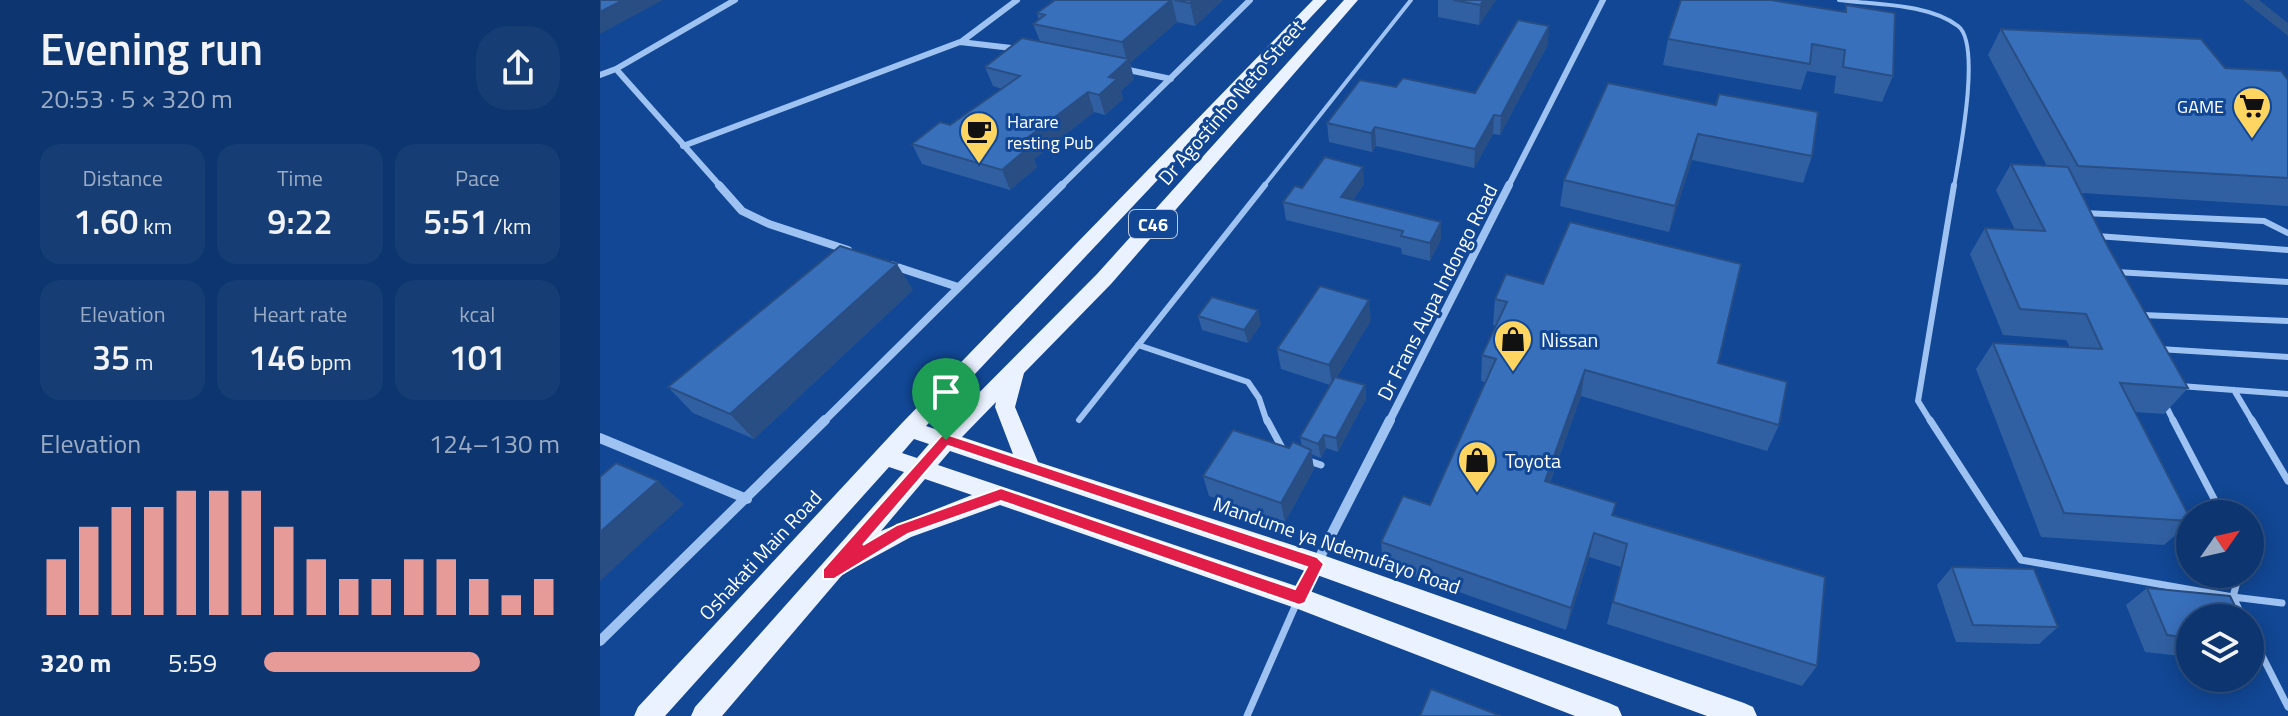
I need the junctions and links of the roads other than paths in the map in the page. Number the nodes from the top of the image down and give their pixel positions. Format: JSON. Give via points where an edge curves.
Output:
{"nodes":[{"id":1,"x":735,"y":0,"type":"edge"},
{"id":2,"x":1017,"y":0,"type":"edge"},
{"id":3,"x":1250,"y":0,"type":"edge"},
{"id":4,"x":1320,"y":0,"type":"edge"},
{"id":5,"x":1351,"y":0,"type":"edge"},
{"id":6,"x":1411,"y":0,"type":"edge"},
{"id":7,"x":1603,"y":0,"type":"edge"},
{"id":8,"x":1839,"y":0,"type":"edge"},
{"id":9,"x":960,"y":42,"type":"junction"},
{"id":10,"x":1031,"y":51,"type":"edge"},
{"id":11,"x":1109,"y":66,"type":"edge"},
{"id":12,"x":616,"y":69,"type":"junction"},
{"id":13,"x":600,"y":75,"type":"edge"},
{"id":14,"x":1171,"y":79,"type":"junction"},
{"id":15,"x":683,"y":146,"type":"junction"},
{"id":16,"x":2078,"y":213,"type":"edge"},
{"id":17,"x":2288,"y":233,"type":"edge"},
{"id":18,"x":2092,"y":236,"type":"edge"},
{"id":19,"x":2288,"y":250,"type":"edge"},
{"id":20,"x":856,"y":253,"type":"edge"},
{"id":21,"x":885,"y":263,"type":"edge"},
{"id":22,"x":2109,"y":271,"type":"edge"},
{"id":23,"x":2288,"y":282,"type":"edge"},
{"id":24,"x":958,"y":287,"type":"junction"},
{"id":25,"x":2134,"y":314,"type":"edge"},
{"id":26,"x":2288,"y":321,"type":"edge"},
{"id":27,"x":1138,"y":345,"type":"junction"},
{"id":28,"x":2151,"y":348,"type":"edge"},
{"id":29,"x":2288,"y":357,"type":"edge"},
{"id":30,"x":1015,"y":370,"type":"junction"},
{"id":31,"x":2171,"y":385,"type":"edge"},
{"id":32,"x":2234,"y":390,"type":"junction"},
{"id":33,"x":2160,"y":394,"type":"edge"},
{"id":34,"x":2288,"y":394,"type":"edge"},
{"id":35,"x":1079,"y":420,"type":"dead end"},
{"id":36,"x":910,"y":429,"type":"junction"},
{"id":37,"x":600,"y":438,"type":"edge"},
{"id":38,"x":946,"y":440,"type":"junction"},
{"id":39,"x":1290,"y":452,"type":"edge"},
{"id":40,"x":885,"y":456,"type":"junction"},
{"id":41,"x":1301,"y":459,"type":"edge"},
{"id":42,"x":1321,"y":465,"type":"dead end"},
{"id":43,"x":922,"y":467,"type":"junction"},
{"id":44,"x":1029,"y":468,"type":"junction"},
{"id":45,"x":2288,"y":481,"type":"edge"},
{"id":46,"x":1001,"y":495,"type":"junction"},
{"id":47,"x":747,"y":499,"type":"junction"},
{"id":48,"x":2215,"y":500,"type":"edge"},
{"id":49,"x":1317,"y":564,"type":"junction"},
{"id":50,"x":828,"y":574,"type":"junction"},
{"id":51,"x":2235,"y":588,"type":"edge"},
{"id":52,"x":2233,"y":597,"type":"junction"},
{"id":53,"x":1299,"y":598,"type":"junction"},
{"id":54,"x":2282,"y":603,"type":"dead end"},
{"id":55,"x":2236,"y":604,"type":"edge"},
{"id":56,"x":600,"y":641,"type":"edge"},
{"id":57,"x":2264,"y":660,"type":"edge"},
{"id":58,"x":2288,"y":707,"type":"edge"},
{"id":59,"x":647,"y":716,"type":"edge"},
{"id":60,"x":704,"y":716,"type":"edge"},
{"id":61,"x":1247,"y":716,"type":"edge"},
{"id":62,"x":1609,"y":716,"type":"edge"},
{"id":63,"x":1744,"y":716,"type":"edge"}],
"edges":[{"from":1,"to":12,"type":"street"},
{"from":2,"to":9,"type":"street"},
{"from":3,"to":14,"type":"street"},
{"from":4,"to":36,"type":"main road","name":"Dr Agostinho Neto Street","number":"C46"},
{"from":5,"to":30,"type":"main road","name":"Dr Agostinho Neto Street","number":"C46","via":[[1104,279]]},
{"from":6,"to":27,"type":"lane"},
{"from":7,"to":49,"type":"street","name":"Dr Frans Aupa Indongo Road"},
{"from":8,"to":52,"type":"lane","via":[[1923,13],[1954,23],[1966,34],[1971,59],[1964,117],[1918,401],[2021,560]]},
{"from":9,"to":10,"type":"street"},
{"from":9,"to":15,"type":"street"},
{"from":11,"to":14,"type":"street"},
{"from":12,"to":13,"type":"street"},
{"from":12,"to":15,"type":"street"},
{"from":14,"to":24,"type":"street"},
{"from":15,"to":20,"type":"street","via":[[754,219]]},
{"from":16,"to":17,"type":"lane","via":[[2264,221]]},
{"from":18,"to":19,"type":"lane"},
{"from":21,"to":24,"type":"street"},
{"from":22,"to":23,"type":"lane"},
{"from":24,"to":47,"type":"street"},
{"from":25,"to":26,"type":"lane"},
{"from":27,"to":35,"type":"lane"},
{"from":27,"to":39,"type":"lane","via":[[1248,382],[1257,390],[1278,446]]},
{"from":28,"to":29,"type":"lane"},
{"from":30,"to":38,"type":"main road","name":"Dr Agostinho Neto Street","number":"C46"},
{"from":30,"to":44,"type":"main road","via":[[1005,407]]},
{"from":31,"to":32,"type":"lane"},
{"from":32,"to":34,"type":"lane"},
{"from":32,"to":45,"type":"lane"},
{"from":33,"to":48,"type":"lane"},
{"from":36,"to":38,"type":"main road","name":"Mandume ya Ndemufayo Road"},
{"from":36,"to":40,"type":"main road","name":"Oshakati Main Road","number":"C46"},
{"from":37,"to":47,"type":"street"},
{"from":38,"to":43,"type":"main road","number":"C46"},
{"from":38,"to":44,"type":"main road","name":"Mandume ya Ndemufayo Road"},
{"from":40,"to":43,"type":"main road"},
{"from":40,"to":59,"type":"main road","name":"Oshakati Main Road","number":"C46"},
{"from":41,"to":42,"type":"lane"},
{"from":43,"to":46,"type":"main road"},
{"from":43,"to":50,"type":"main road","number":"C46"},
{"from":44,"to":49,"type":"main road","name":"Mandume ya Ndemufayo Road"},
{"from":46,"to":50,"type":"main road","via":[[903,530]]},
{"from":46,"to":53,"type":"main road"},
{"from":47,"to":56,"type":"street"},
{"from":49,"to":53,"type":"street","name":"Dr Frans Aupa Indongo Road"},
{"from":49,"to":63,"type":"main road","name":"Mandume ya Ndemufayo Road"},
{"from":50,"to":60,"type":"main road","number":"C46"},
{"from":51,"to":52,"type":"lane"},
{"from":52,"to":54,"type":"lane"},
{"from":52,"to":55,"type":"lane"},
{"from":53,"to":61,"type":"lane"},
{"from":53,"to":62,"type":"main road"},
{"from":57,"to":58,"type":"lane"}]}
